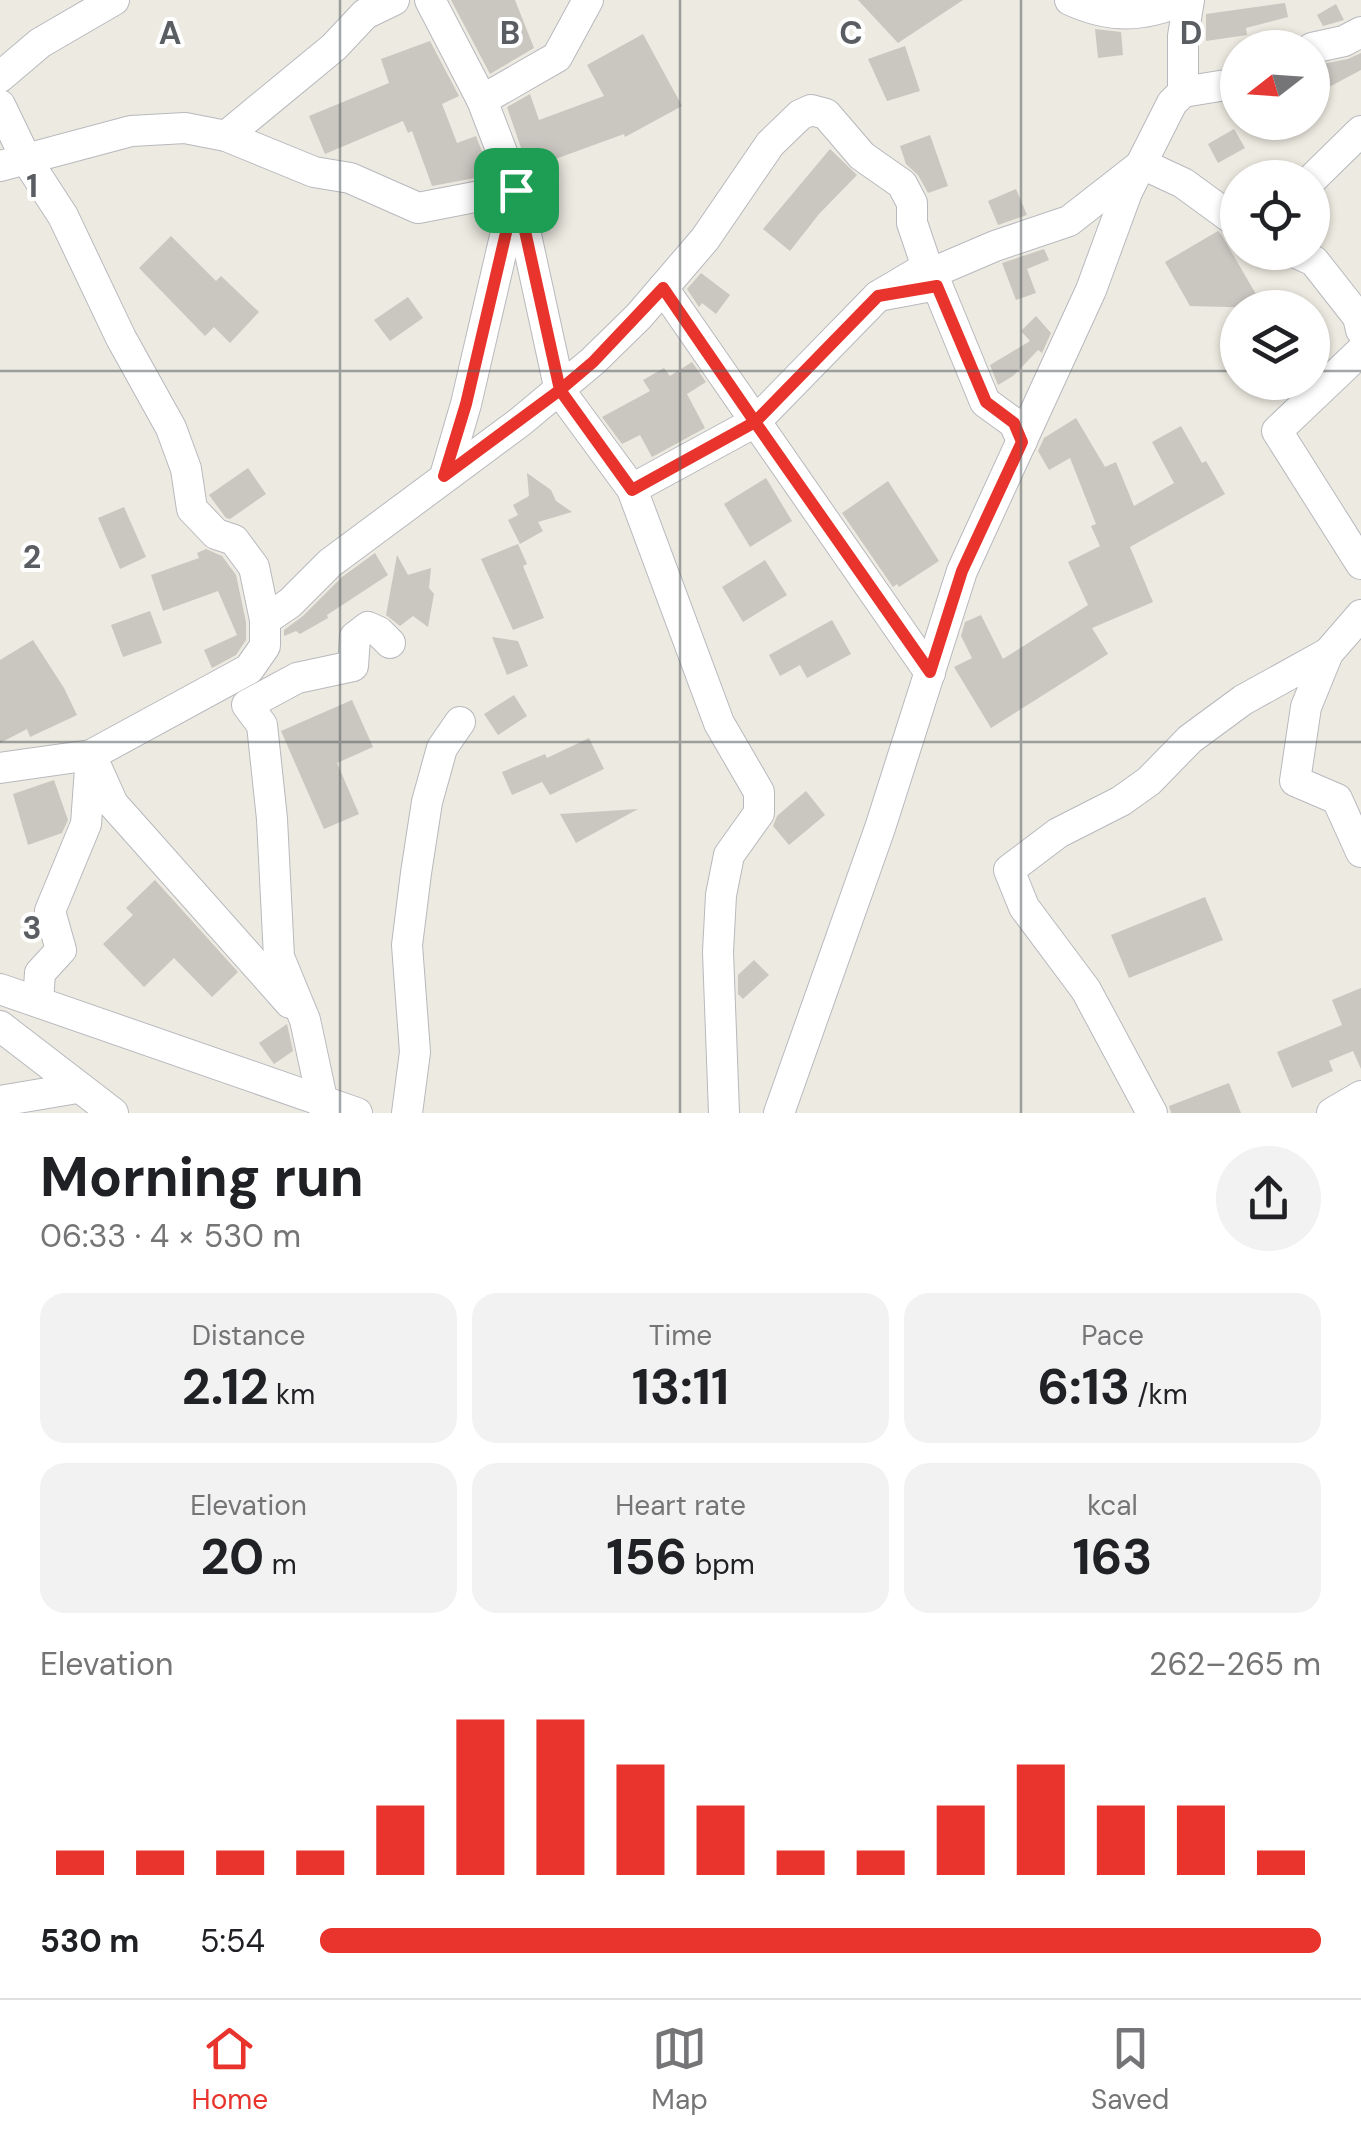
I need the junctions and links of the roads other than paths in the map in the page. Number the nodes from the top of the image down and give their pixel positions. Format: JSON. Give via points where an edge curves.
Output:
{"nodes":[{"id":1,"x":114,"y":0,"type":"edge"},
{"id":2,"x":394,"y":0,"type":"edge"},
{"id":3,"x":430,"y":0,"type":"edge"},
{"id":4,"x":588,"y":0,"type":"edge"},
{"id":5,"x":1070,"y":0,"type":"edge"},
{"id":6,"x":1186,"y":0,"type":"edge"},
{"id":7,"x":1361,"y":32,"type":"edge"},
{"id":8,"x":1330,"y":44,"type":"edge"},
{"id":9,"x":0,"y":78,"type":"edge"},
{"id":10,"x":1220,"y":86,"type":"edge"},
{"id":11,"x":1183,"y":92,"type":"junction"},
{"id":12,"x":482,"y":100,"type":"junction"},
{"id":13,"x":0,"y":105,"type":"edge"},
{"id":14,"x":1361,"y":131,"type":"edge"},
{"id":15,"x":226,"y":136,"type":"junction"},
{"id":16,"x":1330,"y":161,"type":"edge"},
{"id":17,"x":13,"y":163,"type":"edge"},
{"id":18,"x":1142,"y":164,"type":"junction"},
{"id":19,"x":516,"y":190,"type":"junction"},
{"id":20,"x":1220,"y":210,"type":"edge"},
{"id":21,"x":1321,"y":270,"type":"edge"},
{"id":22,"x":663,"y":288,"type":"junction"},
{"id":23,"x":878,"y":296,"type":"junction"},
{"id":24,"x":1360,"y":321,"type":"edge"},
{"id":25,"x":1361,"y":352,"type":"edge"},
{"id":26,"x":560,"y":390,"type":"junction"},
{"id":27,"x":755,"y":422,"type":"junction"},
{"id":28,"x":1022,"y":442,"type":"junction"},
{"id":29,"x":444,"y":476,"type":"junction"},
{"id":30,"x":632,"y":490,"type":"junction"},
{"id":31,"x":1357,"y":552,"type":"edge"},
{"id":32,"x":1361,"y":614,"type":"edge"},
{"id":33,"x":265,"y":633,"type":"junction"},
{"id":34,"x":390,"y":643,"type":"dead end"},
{"id":35,"x":1328,"y":653,"type":"junction"},
{"id":36,"x":930,"y":672,"type":"junction"},
{"id":37,"x":297,"y":678,"type":"junction"},
{"id":38,"x":460,"y":722,"type":"dead end"},
{"id":39,"x":92,"y":755,"type":"junction"},
{"id":40,"x":0,"y":768,"type":"edge"},
{"id":41,"x":1361,"y":852,"type":"edge"},
{"id":42,"x":0,"y":988,"type":"edge"},
{"id":43,"x":38,"y":1002,"type":"junction"},
{"id":44,"x":305,"y":1020,"type":"junction"},
{"id":45,"x":0,"y":1026,"type":"edge"},
{"id":46,"x":78,"y":1088,"type":"junction"},
{"id":47,"x":1361,"y":1096,"type":"edge"},
{"id":48,"x":0,"y":1101,"type":"edge"},
{"id":49,"x":325,"y":1107,"type":"edge"},
{"id":50,"x":113,"y":1113,"type":"edge"},
{"id":51,"x":358,"y":1113,"type":"edge"},
{"id":52,"x":406,"y":1113,"type":"edge"},
{"id":53,"x":724,"y":1113,"type":"edge"},
{"id":54,"x":779,"y":1113,"type":"edge"},
{"id":55,"x":1152,"y":1113,"type":"edge"},
{"id":56,"x":1332,"y":1113,"type":"edge"}],
"edges":[{"from":1,"to":9,"type":"street","via":[[40,43]]},
{"from":2,"to":15,"type":"street","via":[[365,14]]},
{"from":3,"to":12,"type":"street"},
{"from":4,"to":12,"type":"street","via":[[557,56]]},
{"from":5,"to":6,"type":"street","via":[[1108,12],[1149,14]]},
{"from":6,"to":11,"type":"street"},
{"from":7,"to":8,"type":"street"},
{"from":10,"to":11,"type":"street"},
{"from":11,"to":18,"type":"street"},
{"from":12,"to":19,"type":"street"},
{"from":13,"to":17,"type":"street"},
{"from":14,"to":16,"type":"street"},
{"from":15,"to":17,"type":"street","via":[[185,128],[131,131]]},
{"from":15,"to":19,"type":"street","via":[[418,208]]},
{"from":17,"to":33,"type":"street","via":[[63,216],[171,428],[192,509],[216,534],[234,540],[254,567]]},
{"from":18,"to":20,"type":"street"},
{"from":18,"to":23,"type":"street","via":[[1070,221]]},
{"from":18,"to":28,"type":"street"},
{"from":19,"to":26,"type":"street"},
{"from":19,"to":29,"type":"street"},
{"from":21,"to":24,"type":"street"},
{"from":22,"to":23,"type":"street","via":[[770,144],[816,109],[862,156],[902,184],[912,203],[928,267]]},
{"from":22,"to":26,"type":"street"},
{"from":22,"to":27,"type":"street"},
{"from":23,"to":27,"type":"street"},
{"from":23,"to":28,"type":"street","via":[[937,286],[986,402],[1014,423]]},
{"from":25,"to":31,"type":"street","via":[[1277,431]]},
{"from":26,"to":29,"type":"street"},
{"from":26,"to":30,"type":"street"},
{"from":27,"to":30,"type":"street"},
{"from":27,"to":36,"type":"street"},
{"from":28,"to":36,"type":"street","via":[[962,571]]},
{"from":29,"to":33,"type":"street","via":[[330,563]]},
{"from":30,"to":53,"type":"street","via":[[719,722],[760,792],[760,813],[729,854],[721,895]]},
{"from":32,"to":35,"type":"street"},
{"from":33,"to":37,"type":"street"},
{"from":33,"to":39,"type":"street","via":[[249,669]]},
{"from":34,"to":37,"type":"street","via":[[368,627],[354,638],[353,666]]},
{"from":35,"to":41,"type":"street","via":[[1306,707],[1296,781],[1337,799]]},
{"from":35,"to":55,"type":"street","via":[[1242,700],[1121,801],[1058,833],[1009,870],[1024,908],[1086,990]]},
{"from":36,"to":54,"type":"street"},
{"from":37,"to":44,"type":"street","via":[[247,705],[262,725],[279,957]]},
{"from":38,"to":52,"type":"street","via":[[442,748],[427,802],[406,945],[415,1052]]},
{"from":39,"to":40,"type":"street"},
{"from":39,"to":43,"type":"street","via":[[86,824],[50,911],[61,950],[40,973]]},
{"from":39,"to":44,"type":"street","via":[[113,804]]},
{"from":42,"to":43,"type":"street"},
{"from":43,"to":49,"type":"street"},
{"from":44,"to":49,"type":"street"},
{"from":45,"to":46,"type":"street"},
{"from":46,"to":48,"type":"street"},
{"from":46,"to":50,"type":"street"},
{"from":47,"to":56,"type":"street"},
{"from":49,"to":51,"type":"street"}]}
